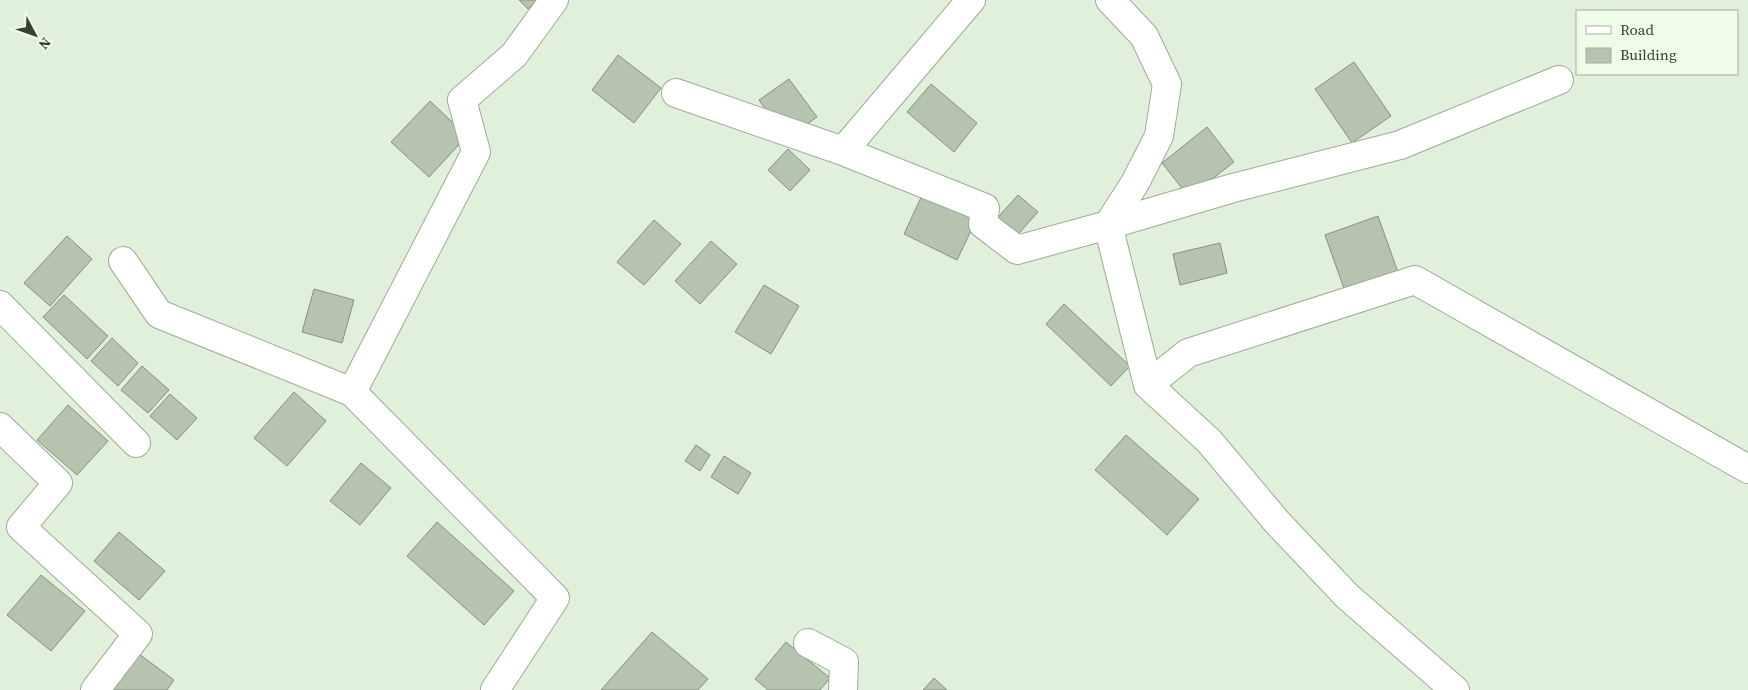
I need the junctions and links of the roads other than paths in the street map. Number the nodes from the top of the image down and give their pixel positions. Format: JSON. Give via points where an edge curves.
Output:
{"nodes":[{"id":1,"x":554,"y":0,"type":"edge"},
{"id":2,"x":971,"y":0,"type":"edge"},
{"id":3,"x":1110,"y":0,"type":"edge"},
{"id":4,"x":1559,"y":80,"type":"dead end"},
{"id":5,"x":676,"y":93,"type":"dead end"},
{"id":6,"x":843,"y":151,"type":"junction"},
{"id":7,"x":1108,"y":225,"type":"junction"},
{"id":8,"x":123,"y":262,"type":"dead end"},
{"id":9,"x":0,"y":304,"type":"edge"},
{"id":10,"x":1148,"y":385,"type":"junction"},
{"id":11,"x":352,"y":392,"type":"junction"},
{"id":12,"x":0,"y":427,"type":"edge"},
{"id":13,"x":136,"y":443,"type":"dead end"},
{"id":14,"x":1748,"y":469,"type":"edge"},
{"id":15,"x":808,"y":643,"type":"dead end"},
{"id":16,"x":95,"y":690,"type":"edge"},
{"id":17,"x":495,"y":690,"type":"edge"},
{"id":18,"x":843,"y":690,"type":"edge"},
{"id":19,"x":1455,"y":690,"type":"edge"}],
"edges":[{"from":1,"to":11,"type":"street","via":[[514,56],[462,100],[476,152]]},
{"from":2,"to":6,"type":"street"},
{"from":3,"to":7,"type":"street","via":[[1144,36],[1167,84],[1159,136],[1135,183]]},
{"from":4,"to":7,"type":"street","via":[[1400,145],[1233,188]]},
{"from":5,"to":6,"type":"street"},
{"from":6,"to":7,"type":"street","via":[[985,208],[983,224],[1017,250]]},
{"from":7,"to":10,"type":"street"},
{"from":8,"to":11,"type":"street","via":[[159,314]]},
{"from":9,"to":13,"type":"street"},
{"from":10,"to":14,"type":"street","via":[[1188,353],[1415,280]]},
{"from":10,"to":19,"type":"street","via":[[1209,441],[1277,522],[1347,596]]},
{"from":11,"to":17,"type":"street","via":[[555,598]]},
{"from":12,"to":16,"type":"street","via":[[58,483],[21,527],[138,634]]},
{"from":15,"to":18,"type":"street","via":[[844,662]]}]}
